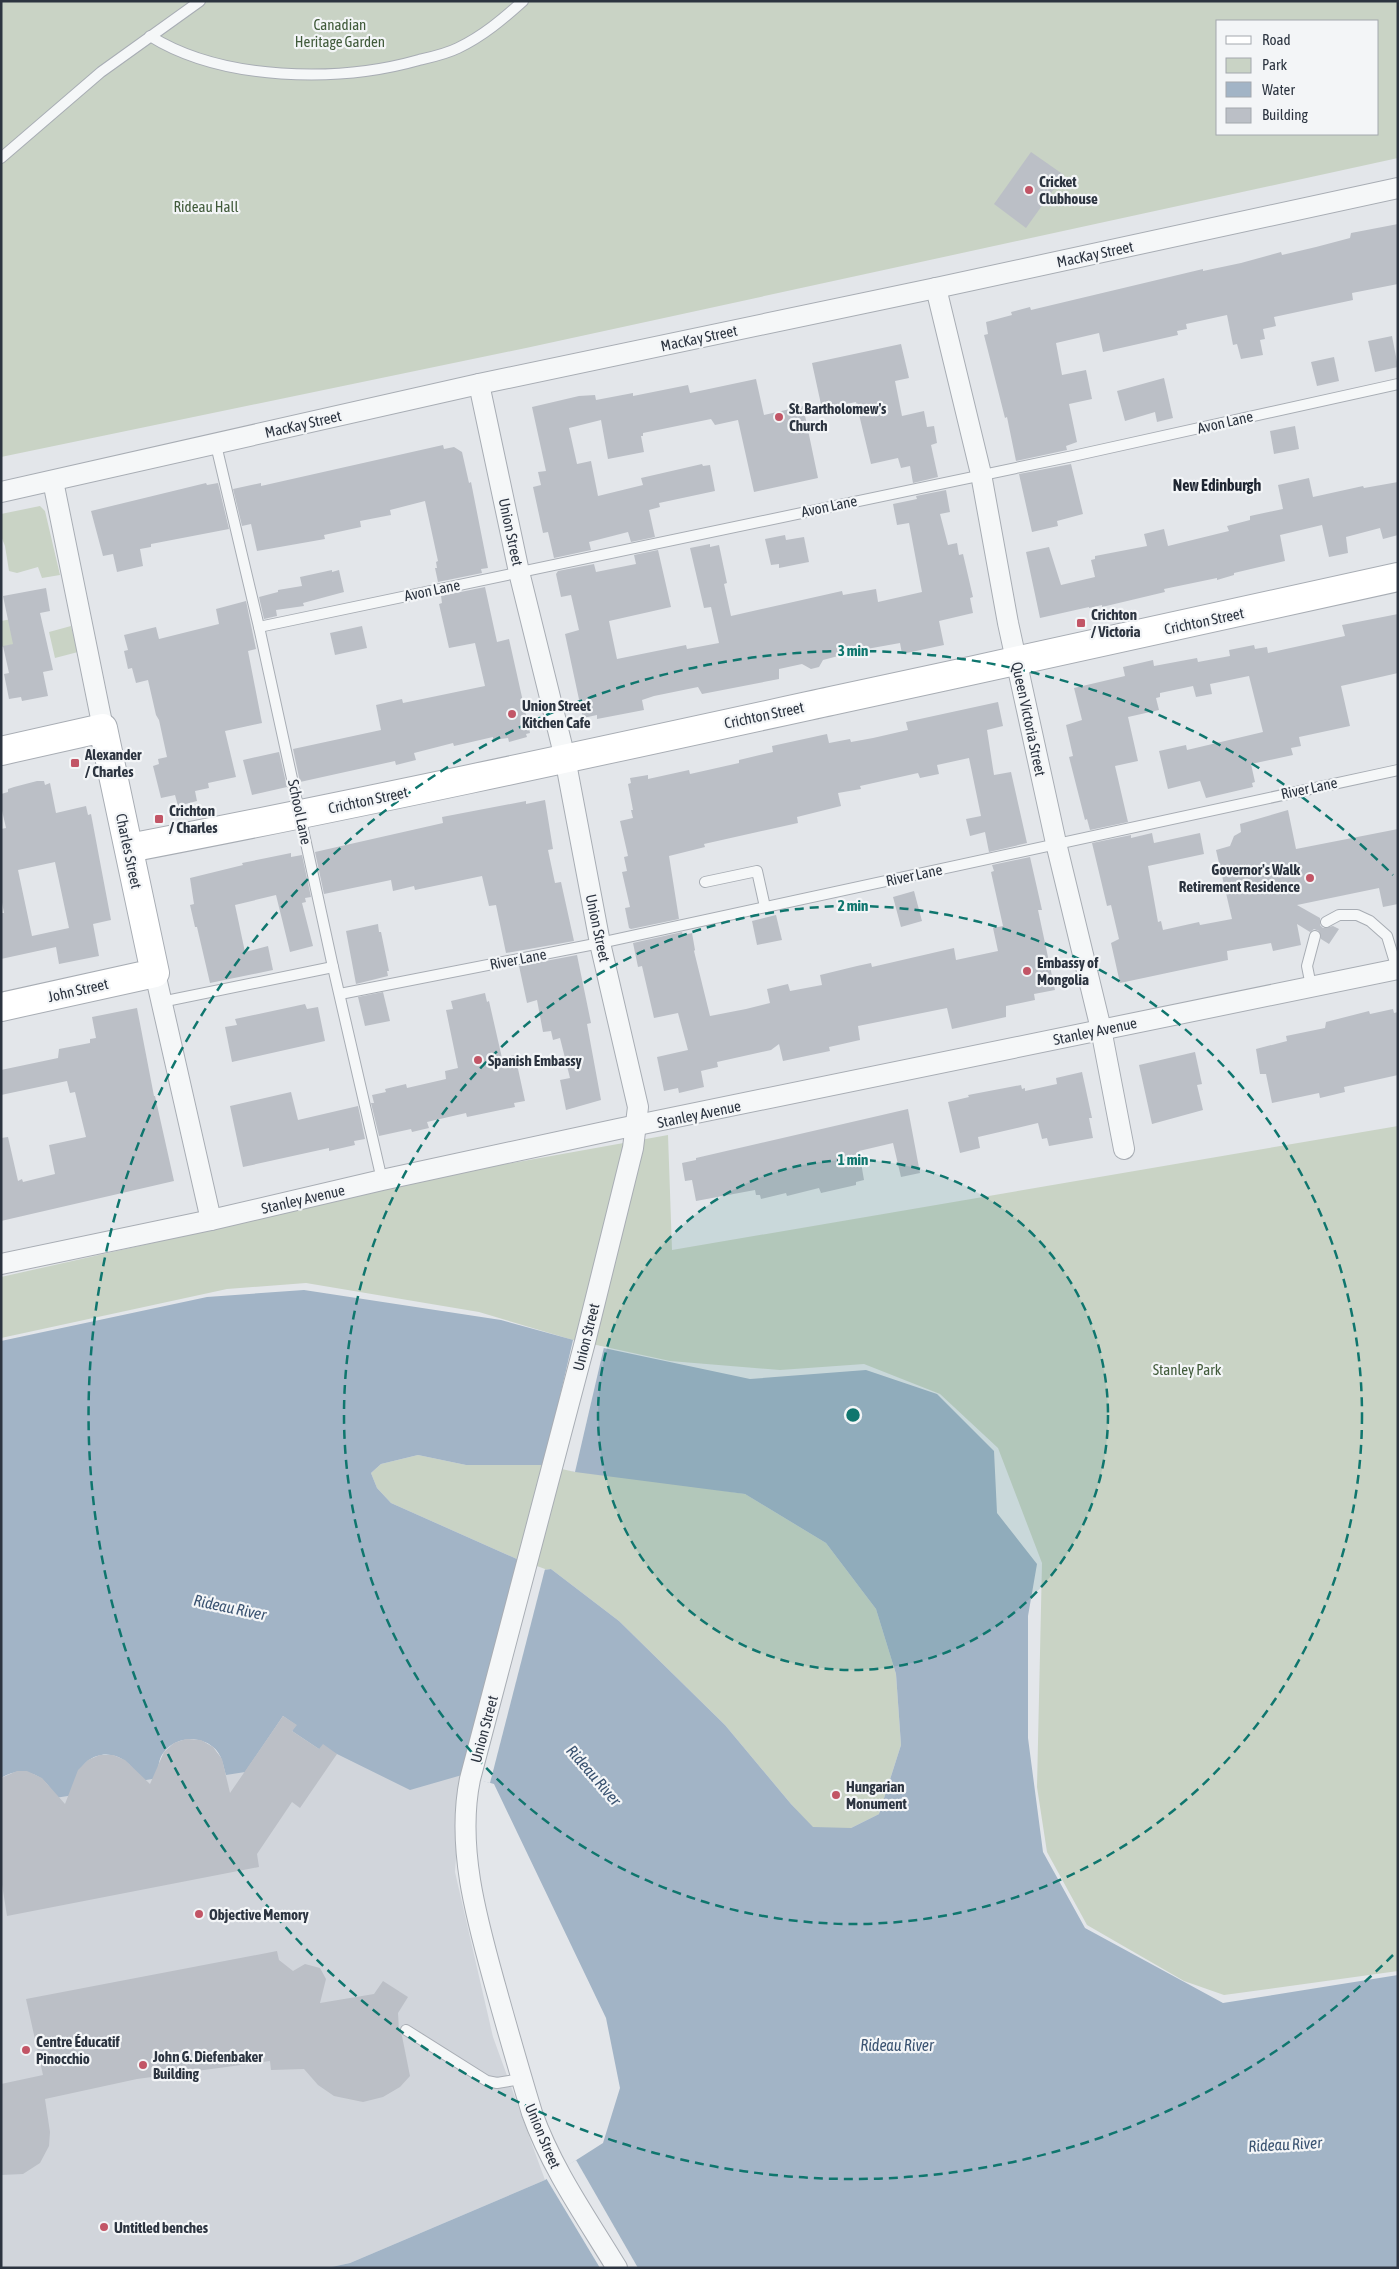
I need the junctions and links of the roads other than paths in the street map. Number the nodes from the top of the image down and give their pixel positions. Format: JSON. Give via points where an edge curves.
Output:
{"nodes":[{"id":1,"x":200,"y":1,"type":"edge"},
{"id":2,"x":523,"y":1,"type":"edge"},
{"id":3,"x":150,"y":36,"type":"junction"},
{"id":4,"x":1,"y":158,"type":"edge"},
{"id":5,"x":1398,"y":188,"type":"edge"},
{"id":6,"x":936,"y":288,"type":"junction"},
{"id":7,"x":479,"y":384,"type":"junction"},
{"id":8,"x":1398,"y":384,"type":"edge"},
{"id":9,"x":216,"y":445,"type":"junction"},
{"id":10,"x":981,"y":474,"type":"junction"},
{"id":11,"x":52,"y":481,"type":"junction"},
{"id":12,"x":1,"y":492,"type":"edge"},
{"id":13,"x":519,"y":572,"type":"junction"},
{"id":14,"x":1398,"y":577,"type":"edge"},
{"id":15,"x":259,"y":627,"type":"junction"},
{"id":16,"x":1017,"y":661,"type":"junction"},
{"id":17,"x":104,"y":728,"type":"junction"},
{"id":18,"x":1,"y":752,"type":"edge"},
{"id":19,"x":565,"y":758,"type":"junction"},
{"id":20,"x":1398,"y":770,"type":"edge"},
{"id":21,"x":300,"y":815,"type":"junction"},
{"id":22,"x":1056,"y":844,"type":"junction"},
{"id":23,"x":129,"y":848,"type":"junction"},
{"id":24,"x":705,"y":882,"type":"dead end"},
{"id":25,"x":765,"y":907,"type":"junction"},
{"id":26,"x":1326,"y":922,"type":"dead end"},
{"id":27,"x":1315,"y":936,"type":"dead end"},
{"id":28,"x":600,"y":943,"type":"junction"},
{"id":29,"x":333,"y":967,"type":"junction"},
{"id":30,"x":1397,"y":969,"type":"edge"},
{"id":31,"x":155,"y":973,"type":"junction"},
{"id":32,"x":1311,"y":986,"type":"junction"},
{"id":33,"x":340,"y":994,"type":"junction"},
{"id":34,"x":161,"y":1002,"type":"junction"},
{"id":35,"x":1,"y":1007,"type":"edge"},
{"id":36,"x":1102,"y":1030,"type":"junction"},
{"id":37,"x":636,"y":1126,"type":"junction"},
{"id":38,"x":1124,"y":1149,"type":"dead end"},
{"id":39,"x":382,"y":1180,"type":"junction"},
{"id":40,"x":211,"y":1220,"type":"junction"},
{"id":41,"x":1,"y":1264,"type":"edge"},
{"id":42,"x":406,"y":2030,"type":"dead end"},
{"id":43,"x":521,"y":2079,"type":"junction"},
{"id":44,"x":617,"y":2268,"type":"edge"}],
"edges":[{"from":1,"to":3,"type":"lane"},
{"from":2,"to":3,"type":"lane","via":[[457,49],[395,67],[343,74],[281,73],[220,65],[189,57]]},
{"from":3,"to":4,"type":"lane","via":[[95,77]]},
{"from":5,"to":6,"type":"street","name":"MacKay Street"},
{"from":6,"to":7,"type":"street","name":"MacKay Street"},
{"from":6,"to":10,"type":"street","name":"Queen Victoria Street"},
{"from":7,"to":9,"type":"street","name":"MacKay Street"},
{"from":7,"to":13,"type":"street","name":"Union Street"},
{"from":8,"to":10,"type":"lane","name":"Avon Lane"},
{"from":9,"to":11,"type":"street","name":"MacKay Street"},
{"from":9,"to":15,"type":"lane","name":"School Lane"},
{"from":10,"to":13,"type":"lane","name":"Avon Lane"},
{"from":10,"to":16,"type":"street","name":"Queen Victoria Street"},
{"from":11,"to":12,"type":"street","name":"MacKay Street"},
{"from":11,"to":17,"type":"street","name":"Charles Street"},
{"from":13,"to":15,"type":"lane","name":"Avon Lane"},
{"from":13,"to":19,"type":"street","name":"Union Street"},
{"from":14,"to":16,"type":"street","name":"Crichton Street"},
{"from":15,"to":21,"type":"lane","name":"School Lane"},
{"from":16,"to":19,"type":"street","name":"Crichton Street"},
{"from":16,"to":22,"type":"street","name":"Queen Victoria Street"},
{"from":17,"to":18,"type":"street"},
{"from":17,"to":23,"type":"street","name":"Charles Street"},
{"from":19,"to":21,"type":"street","name":"Crichton Street"},
{"from":19,"to":28,"type":"street","name":"Union Street"},
{"from":20,"to":22,"type":"lane","name":"River Lane"},
{"from":21,"to":23,"type":"street","name":"Crichton Street"},
{"from":21,"to":29,"type":"lane","name":"School Lane"},
{"from":22,"to":25,"type":"lane","name":"River Lane"},
{"from":22,"to":36,"type":"street","name":"Queen Victoria Street"},
{"from":23,"to":31,"type":"street","name":"Charles Street"},
{"from":24,"to":25,"type":"lane","via":[[757,871]]},
{"from":25,"to":28,"type":"lane","name":"River Lane"},
{"from":26,"to":30,"type":"lane","via":[[1339,914],[1357,915],[1370,921],[1387,936]]},
{"from":27,"to":32,"type":"lane","via":[[1307,966]]},
{"from":28,"to":33,"type":"lane","name":"River Lane"},
{"from":28,"to":37,"type":"street","name":"Union Street","via":[[636,1096]]},
{"from":29,"to":33,"type":"lane","name":"School Lane"},
{"from":29,"to":34,"type":"lane"},
{"from":30,"to":32,"type":"street","name":"Stanley Avenue"},
{"from":31,"to":34,"type":"street","name":"Charles Street"},
{"from":31,"to":35,"type":"street","name":"John Street"},
{"from":32,"to":36,"type":"street","name":"Stanley Avenue"},
{"from":33,"to":39,"type":"lane","name":"School Lane"},
{"from":34,"to":40,"type":"street","name":"Charles Street"},
{"from":36,"to":37,"type":"street","name":"Stanley Avenue"},
{"from":36,"to":38,"type":"street","name":"Queen Victoria Street"},
{"from":37,"to":39,"type":"street","name":"Stanley Avenue"},
{"from":37,"to":43,"type":"street","name":"Union Street","via":[[585,1342],[467,1794],[466,1840],[478,1922]]},
{"from":39,"to":40,"type":"street","name":"Stanley Avenue"},
{"from":40,"to":41,"type":"street","name":"Stanley Avenue"},
{"from":42,"to":43,"type":"lane","via":[[487,2081],[497,2083]]},
{"from":43,"to":44,"type":"street","name":"Union Street","via":[[541,2138]]}]}
